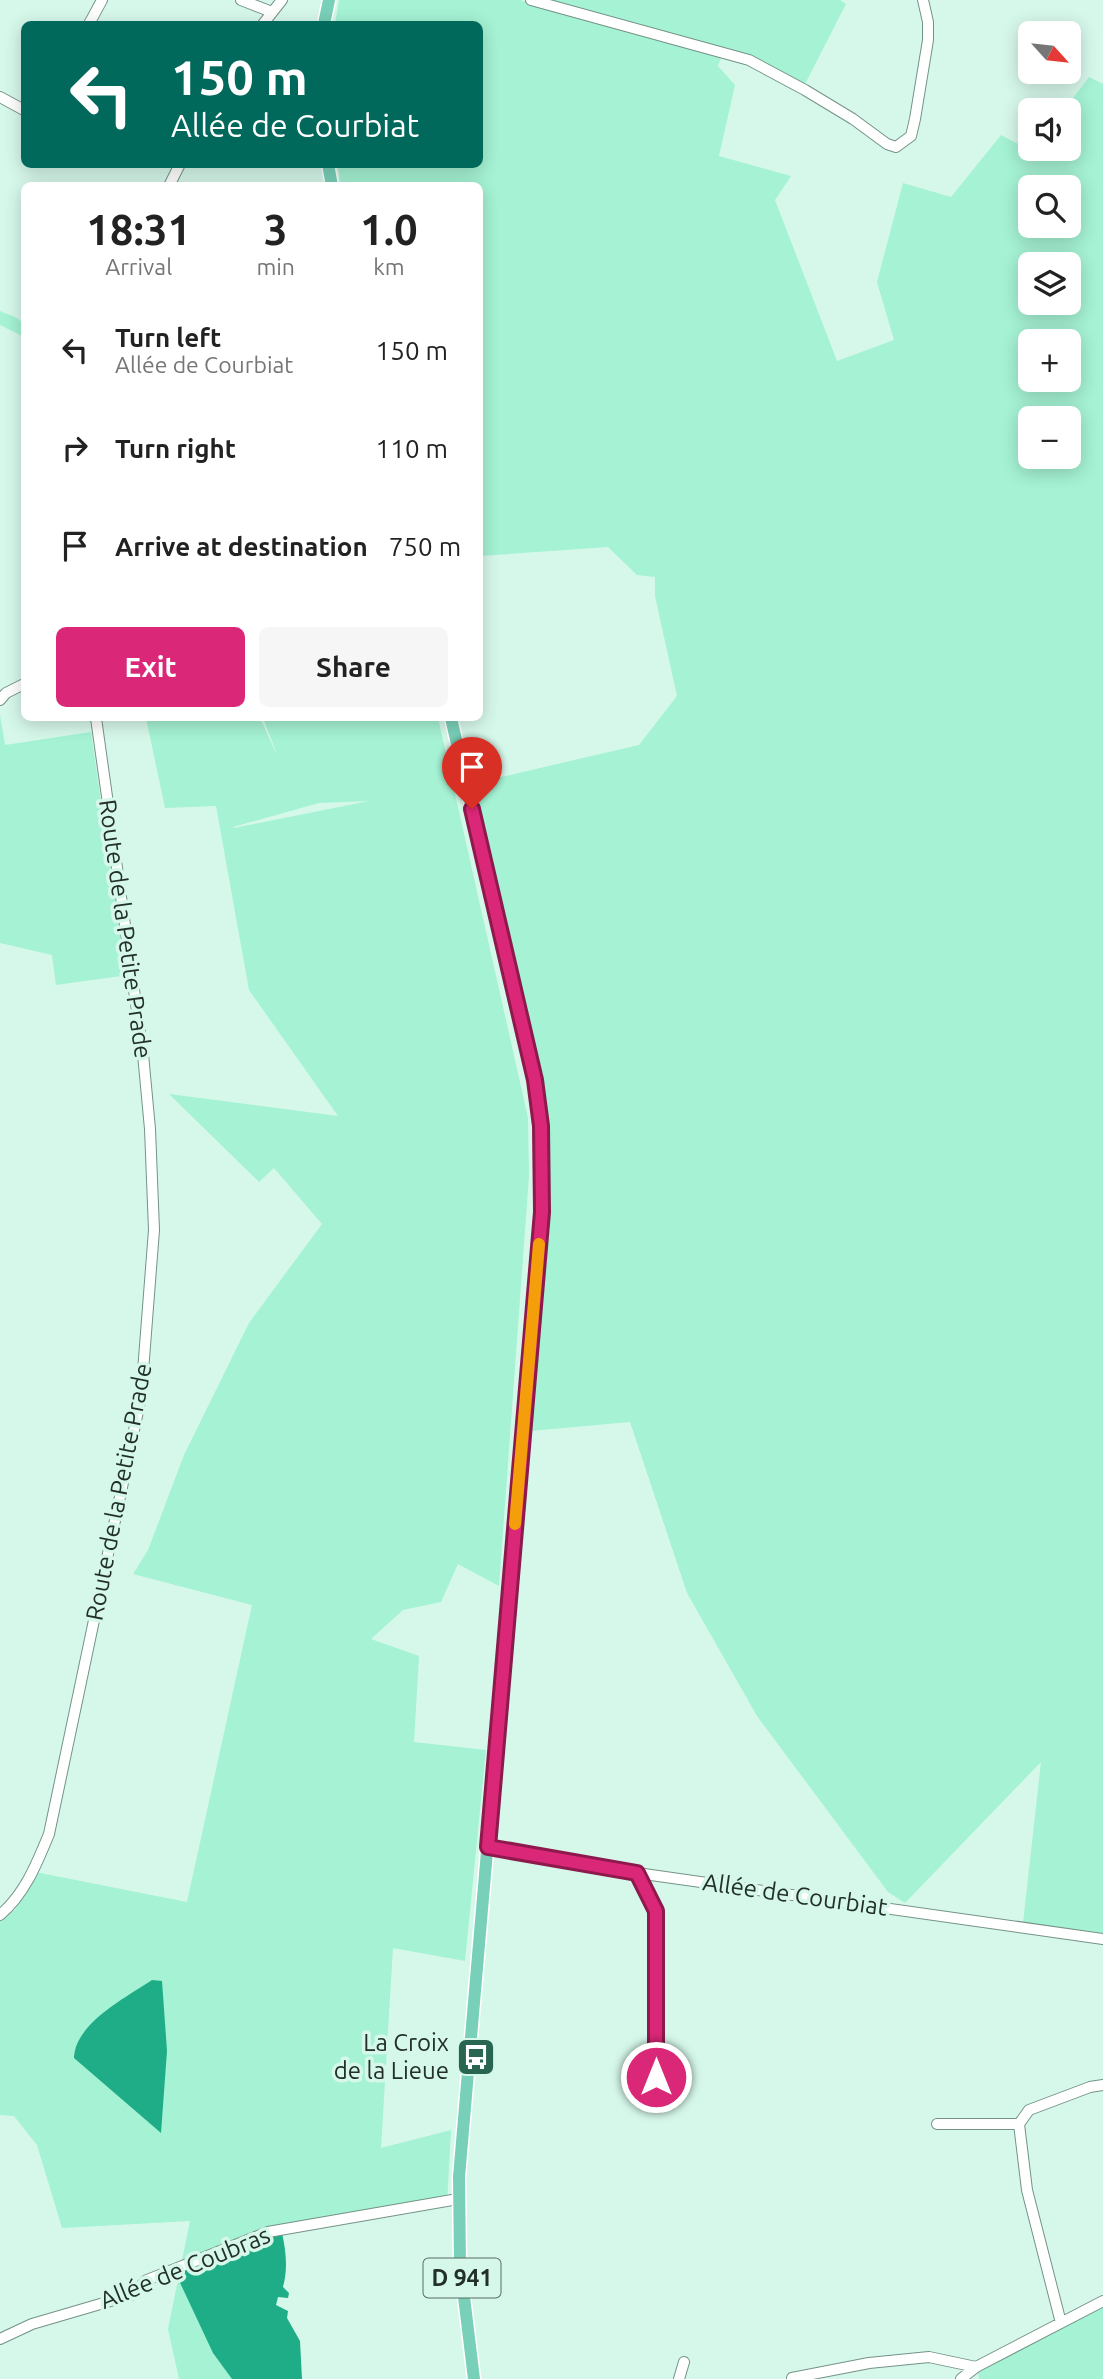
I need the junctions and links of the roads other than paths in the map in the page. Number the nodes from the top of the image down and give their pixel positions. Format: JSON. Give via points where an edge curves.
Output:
{"nodes":[{"id":1,"x":102,"y":0,"type":"edge"},
{"id":2,"x":241,"y":0,"type":"edge"},
{"id":3,"x":282,"y":0,"type":"edge"},
{"id":4,"x":329,"y":0,"type":"edge"},
{"id":5,"x":531,"y":0,"type":"edge"},
{"id":6,"x":923,"y":0,"type":"edge"},
{"id":7,"x":272,"y":12,"type":"junction"},
{"id":8,"x":91,"y":21,"type":"edge"},
{"id":9,"x":265,"y":21,"type":"edge"},
{"id":10,"x":325,"y":21,"type":"edge"},
{"id":11,"x":0,"y":97,"type":"edge"},
{"id":12,"x":21,"y":108,"type":"edge"},
{"id":13,"x":21,"y":686,"type":"edge"},
{"id":14,"x":0,"y":700,"type":"edge"},
{"id":15,"x":96,"y":721,"type":"edge"},
{"id":16,"x":452,"y":721,"type":"edge"},
{"id":17,"x":488,"y":1847,"type":"junction"},
{"id":18,"x":637,"y":1873,"type":"junction"},
{"id":19,"x":0,"y":1914,"type":"edge"},
{"id":20,"x":1103,"y":1939,"type":"edge"},
{"id":21,"x":656,"y":2077,"type":"dead end"},
{"id":22,"x":1103,"y":2085,"type":"edge"},
{"id":23,"x":937,"y":2124,"type":"dead end"},
{"id":24,"x":1019,"y":2124,"type":"junction"},
{"id":25,"x":458,"y":2199,"type":"junction"},
{"id":26,"x":1103,"y":2301,"type":"edge"},
{"id":27,"x":1061,"y":2323,"type":"junction"},
{"id":28,"x":0,"y":2339,"type":"edge"},
{"id":29,"x":684,"y":2362,"type":"dead end"},
{"id":30,"x":976,"y":2367,"type":"junction"},
{"id":31,"x":792,"y":2378,"type":"edge"},
{"id":32,"x":474,"y":2379,"type":"edge"},
{"id":33,"x":679,"y":2379,"type":"edge"},
{"id":34,"x":961,"y":2379,"type":"edge"}],
"edges":[{"from":1,"to":8,"type":"street"},
{"from":2,"to":7,"type":"street"},
{"from":3,"to":7,"type":"street"},
{"from":4,"to":10,"type":"main road"},
{"from":5,"to":6,"type":"street","via":[[749,60],[897,147],[911,136],[915,119],[928,40]]},
{"from":7,"to":9,"type":"street"},
{"from":11,"to":12,"type":"street"},
{"from":13,"to":14,"type":"street"},
{"from":15,"to":19,"type":"street","name":"Route de la Petite Prade","via":[[144,1054],[154,1230],[150,1286],[141,1397],[49,1834],[21,1891]]},
{"from":16,"to":17,"type":"main road","number":"D 941","via":[[535,1080],[543,1167]]},
{"from":17,"to":18,"type":"street","name":"Allée de Courbiat"},
{"from":17,"to":25,"type":"main road","number":"D 941"},
{"from":18,"to":20,"type":"street","name":"Allée de Courbiat"},
{"from":18,"to":21,"type":"street","via":[[656,1911]]},
{"from":22,"to":24,"type":"street","via":[[1030,2110]]},
{"from":23,"to":24,"type":"street"},
{"from":24,"to":27,"type":"street","via":[[1027,2190]]},
{"from":25,"to":28,"type":"street","name":"Allée de Coubras","via":[[268,2232],[147,2280],[131,2295],[32,2324]]},
{"from":25,"to":32,"type":"main road","number":"D 941","via":[[460,2264]]},
{"from":26,"to":27,"type":"street"},
{"from":27,"to":30,"type":"street"},
{"from":29,"to":33,"type":"street"},
{"from":30,"to":31,"type":"street","via":[[929,2357]]},
{"from":30,"to":34,"type":"street"}]}
